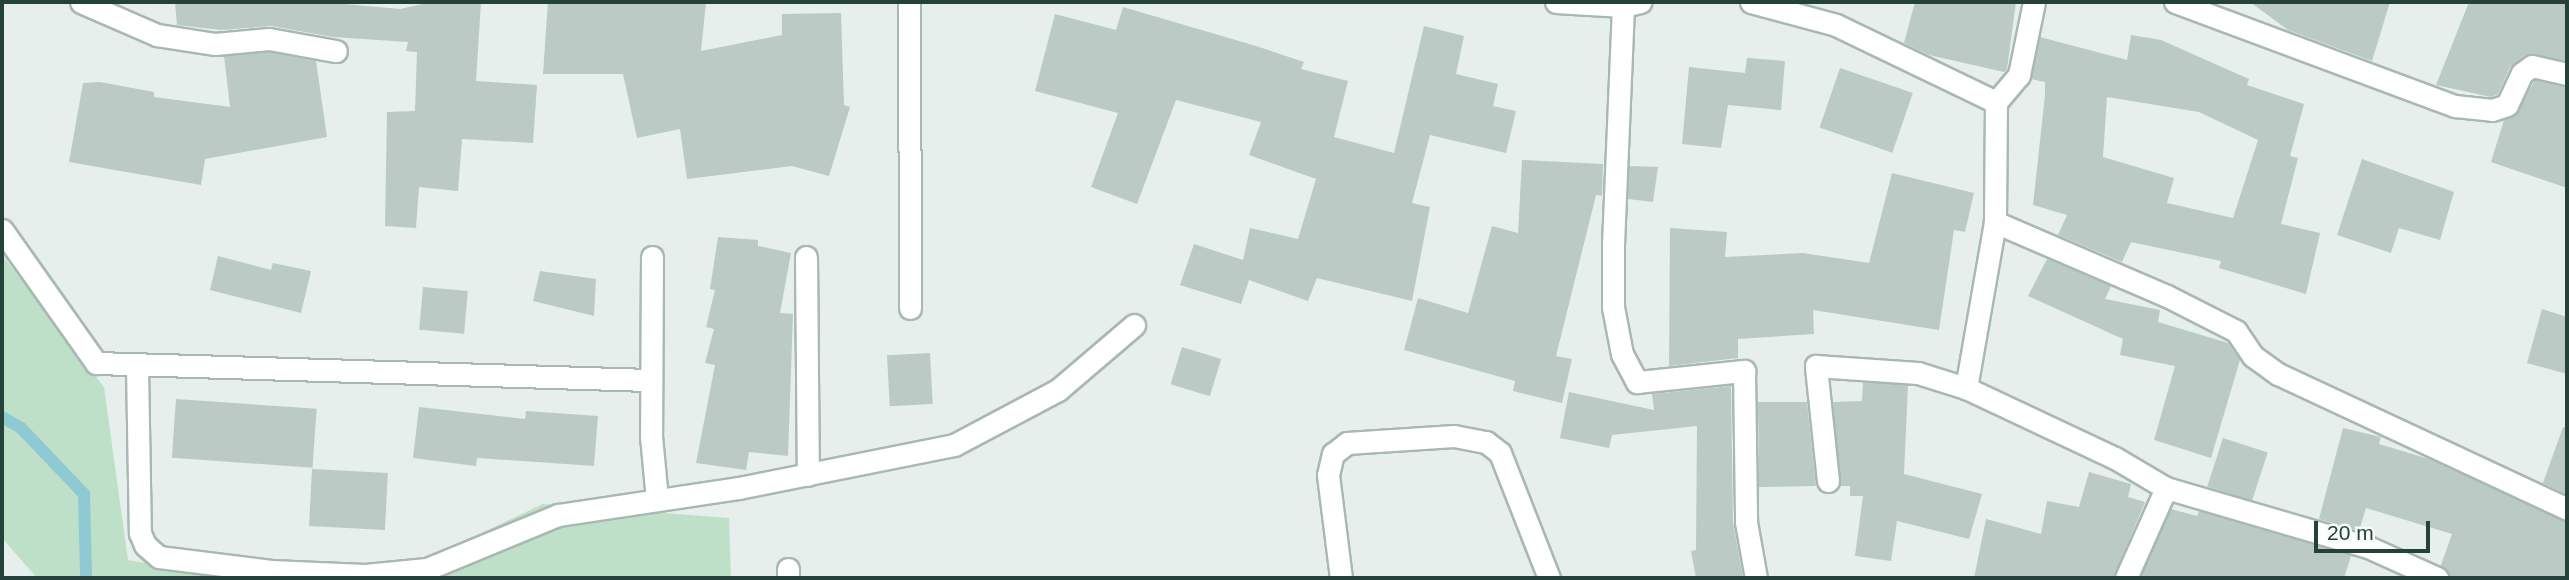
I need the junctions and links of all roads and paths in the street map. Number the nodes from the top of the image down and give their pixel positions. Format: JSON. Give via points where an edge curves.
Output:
{"nodes":[{"id":1,"x":81,"y":2,"type":"edge"},
{"id":2,"x":909,"y":2,"type":"edge"},
{"id":3,"x":1556,"y":2,"type":"edge"},
{"id":4,"x":1751,"y":2,"type":"edge"},
{"id":5,"x":2034,"y":2,"type":"edge"},
{"id":6,"x":2175,"y":2,"type":"edge"},
{"id":7,"x":1632,"y":4,"type":"edge"},
{"id":8,"x":335,"y":51,"type":"dead end"},
{"id":9,"x":2567,"y":74,"type":"edge"},
{"id":10,"x":1996,"y":102,"type":"junction"},
{"id":11,"x":1995,"y":222,"type":"junction"},
{"id":12,"x":2,"y":230,"type":"edge"},
{"id":13,"x":652,"y":257,"type":"dead end"},
{"id":14,"x":806,"y":257,"type":"dead end"},
{"id":15,"x":910,"y":308,"type":"dead end"},
{"id":16,"x":1134,"y":325,"type":"dead end"},
{"id":17,"x":137,"y":368,"type":"junction"},
{"id":18,"x":650,"y":380,"type":"junction"},
{"id":19,"x":1966,"y":388,"type":"junction"},
{"id":20,"x":808,"y":475,"type":"junction"},
{"id":21,"x":1828,"y":481,"type":"dead end"},
{"id":22,"x":2166,"y":488,"type":"junction"},
{"id":23,"x":657,"y":499,"type":"junction"},
{"id":24,"x":2567,"y":509,"type":"edge"},
{"id":25,"x":1341,"y":578,"type":"edge"},
{"id":26,"x":1549,"y":578,"type":"edge"},
{"id":27,"x":1756,"y":578,"type":"edge"},
{"id":28,"x":2126,"y":578,"type":"edge"},
{"id":29,"x":2437,"y":578,"type":"edge"}],
"edges":[{"from":1,"to":8,"type":"street","via":[[157,35],[215,44],[269,39]]},
{"from":2,"to":15,"type":"street"},
{"from":3,"to":7,"type":"street"},
{"from":4,"to":10,"type":"street","via":[[1836,25]]},
{"from":5,"to":10,"type":"street","via":[[2019,75]]},
{"from":6,"to":9,"type":"street","via":[[2455,106],[2492,110],[2507,105],[2522,73],[2532,66]]},
{"from":7,"to":27,"type":"street","via":[[1613,282],[1622,354],[1637,382],[1744,371],[1746,522]]},
{"from":10,"to":11,"type":"street"},
{"from":11,"to":19,"type":"street"},
{"from":11,"to":24,"type":"street","via":[[2236,331],[2253,356],[2278,374]]},
{"from":12,"to":17,"type":"street","via":[[90,359]]},
{"from":13,"to":18,"type":"street"},
{"from":14,"to":20,"type":"street"},
{"from":16,"to":20,"type":"street","via":[[1058,390],[954,445]]},
{"from":17,"to":18,"type":"street"},
{"from":17,"to":23,"type":"street","via":[[140,533],[145,545],[159,557],[271,571],[365,575],[427,569],[558,515]]},
{"from":18,"to":23,"type":"street"},
{"from":19,"to":21,"type":"street","via":[[1917,373],[1816,366]]},
{"from":19,"to":22,"type":"street","via":[[2115,458]]},
{"from":20,"to":23,"type":"street"},
{"from":22,"to":28,"type":"street"},
{"from":22,"to":29,"type":"street","via":[[2368,547]]},
{"from":25,"to":26,"type":"street","via":[[1328,475],[1333,454],[1347,443],[1454,436],[1486,442],[1500,453]]}]}
